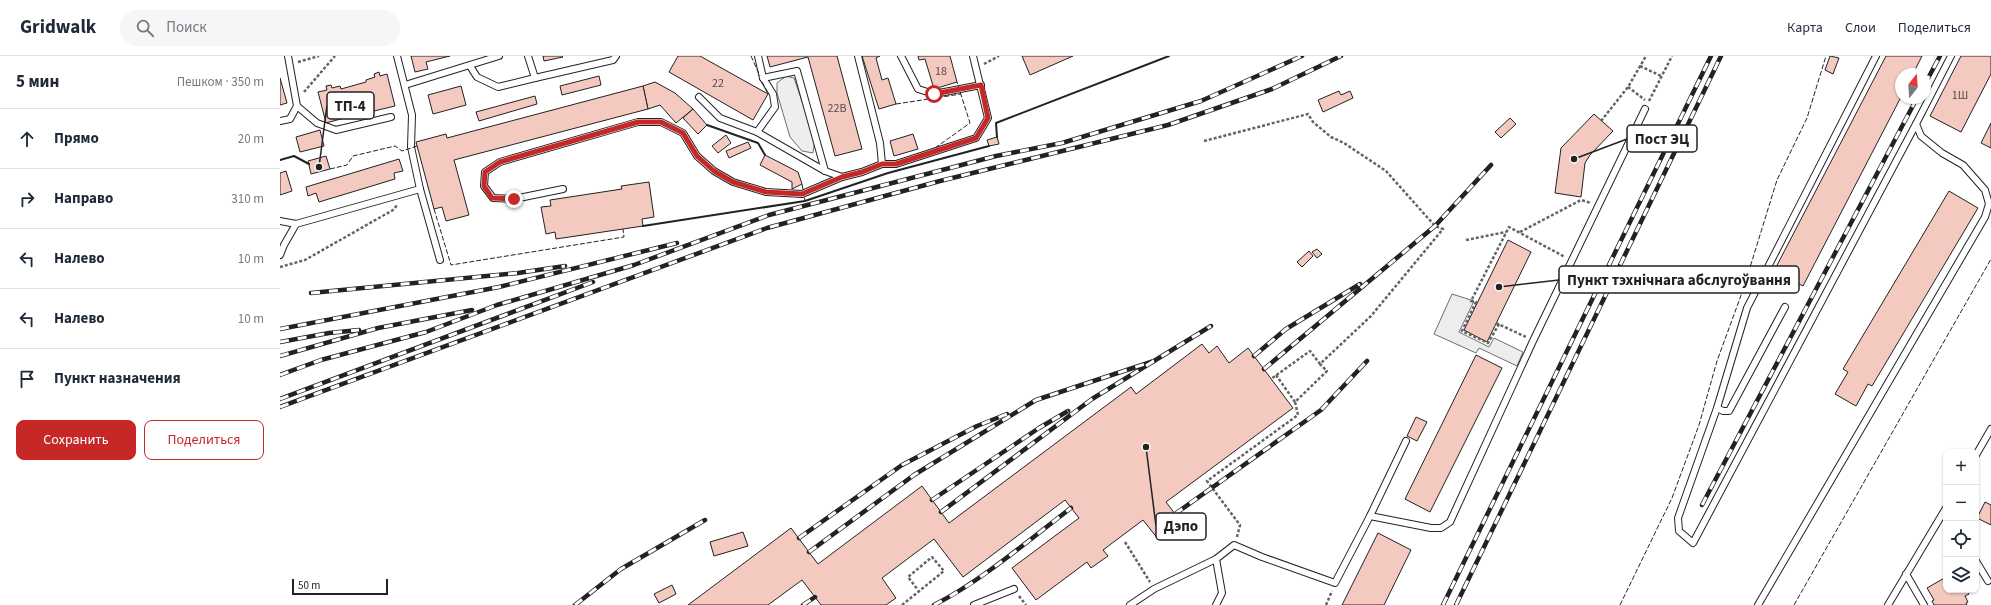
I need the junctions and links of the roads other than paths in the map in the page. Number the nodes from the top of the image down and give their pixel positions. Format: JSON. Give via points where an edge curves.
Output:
{"nodes":[{"id":1,"x":288,"y":56,"type":"edge"},
{"id":2,"x":397,"y":56,"type":"edge"},
{"id":3,"x":499,"y":56,"type":"edge"},
{"id":4,"x":528,"y":56,"type":"edge"},
{"id":5,"x":616,"y":56,"type":"edge"},
{"id":6,"x":758,"y":56,"type":"edge"},
{"id":7,"x":858,"y":56,"type":"edge"},
{"id":8,"x":901,"y":56,"type":"edge"},
{"id":9,"x":973,"y":56,"type":"edge"},
{"id":10,"x":1876,"y":56,"type":"edge"},
{"id":11,"x":1951,"y":56,"type":"edge"},
{"id":12,"x":470,"y":66,"type":"junction"},
{"id":13,"x":535,"y":78,"type":"junction"},
{"id":14,"x":763,"y":78,"type":"junction"},
{"id":15,"x":405,"y":85,"type":"junction"},
{"id":16,"x":981,"y":85,"type":"junction"},
{"id":17,"x":700,"y":97,"type":"dead end"},
{"id":18,"x":297,"y":103,"type":"junction"},
{"id":19,"x":1645,"y":109,"type":"dead end"},
{"id":20,"x":391,"y":117,"type":"dead end"},
{"id":21,"x":280,"y":121,"type":"edge"},
{"id":22,"x":1916,"y":124,"type":"junction"},
{"id":23,"x":757,"y":132,"type":"junction"},
{"id":24,"x":882,"y":164,"type":"junction"},
{"id":25,"x":825,"y":171,"type":"junction"},
{"id":26,"x":842,"y":177,"type":"junction"},
{"id":27,"x":420,"y":189,"type":"junction"},
{"id":28,"x":563,"y":189,"type":"dead end"},
{"id":29,"x":280,"y":221,"type":"edge"},
{"id":30,"x":296,"y":224,"type":"junction"},
{"id":31,"x":280,"y":255,"type":"edge"},
{"id":32,"x":440,"y":260,"type":"dead end"},
{"id":33,"x":1785,"y":307,"type":"dead end"},
{"id":34,"x":1717,"y":408,"type":"junction"},
{"id":35,"x":1991,"y":429,"type":"edge"},
{"id":36,"x":1406,"y":441,"type":"dead end"},
{"id":37,"x":1979,"y":450,"type":"edge"},
{"id":38,"x":1943,"y":515,"type":"edge"},
{"id":39,"x":1370,"y":516,"type":"junction"},
{"id":40,"x":1216,"y":559,"type":"junction"},
{"id":41,"x":1979,"y":566,"type":"edge"},
{"id":42,"x":1906,"y":574,"type":"junction"},
{"id":43,"x":1988,"y":581,"type":"dead end"},
{"id":44,"x":1014,"y":589,"type":"dead end"},
{"id":45,"x":974,"y":605,"type":"edge"},
{"id":46,"x":1130,"y":605,"type":"edge"},
{"id":47,"x":1216,"y":605,"type":"edge"},
{"id":48,"x":1758,"y":605,"type":"edge"},
{"id":49,"x":1888,"y":605,"type":"edge"},
{"id":50,"x":1924,"y":605,"type":"edge"}],
"edges":[{"from":1,"to":18,"type":"lane"},
{"from":2,"to":15,"type":"lane"},
{"from":3,"to":12,"type":"lane"},
{"from":4,"to":13,"type":"lane"},
{"from":5,"to":13,"type":"lane","via":[[613,60]]},
{"from":6,"to":14,"type":"lane"},
{"from":7,"to":24,"type":"lane","via":[[880,143]]},
{"from":8,"to":16,"type":"lane","via":[[918,89],[934,94]]},
{"from":9,"to":16,"type":"lane"},
{"from":10,"to":34,"type":"lane","via":[[1746,308]]},
{"from":11,"to":22,"type":"lane"},
{"from":12,"to":13,"type":"lane","via":[[477,77],[498,87]]},
{"from":12,"to":15,"type":"lane"},
{"from":14,"to":23,"type":"lane","via":[[773,94],[775,107]]},
{"from":14,"to":25,"type":"lane","via":[[797,71]]},
{"from":15,"to":27,"type":"lane","via":[[412,115],[411,147]]},
{"from":16,"to":24,"type":"lane","via":[[988,118],[976,138],[896,164]]},
{"from":17,"to":23,"type":"lane","via":[[720,118]]},
{"from":18,"to":20,"type":"lane","via":[[317,123],[336,130]]},
{"from":18,"to":21,"type":"lane","via":[[290,118]]},
{"from":19,"to":39,"type":"lane","via":[[1533,341],[1450,522],[1441,528],[1431,528]]},
{"from":22,"to":34,"type":"lane","via":[[1693,543],[1679,531],[1678,518]]},
{"from":22,"to":48,"type":"lane","via":[[1921,136],[1942,153],[1963,165],[1985,190],[1989,204]]},
{"from":23,"to":25,"type":"lane"},
{"from":24,"to":26,"type":"lane"},
{"from":25,"to":26,"type":"lane"},
{"from":26,"to":28,"type":"lane","via":[[802,194],[766,192],[733,182],[714,171],[697,156],[683,133],[661,122],[638,122],[500,162],[485,172],[484,186],[492,198],[514,199]]},
{"from":27,"to":30,"type":"lane"},
{"from":27,"to":32,"type":"lane"},
{"from":29,"to":30,"type":"lane"},
{"from":30,"to":31,"type":"lane"},
{"from":33,"to":34,"type":"lane","via":[[1729,411]]},
{"from":35,"to":37,"type":"lane"},
{"from":36,"to":39,"type":"lane"},
{"from":38,"to":42,"type":"lane"},
{"from":39,"to":40,"type":"lane","via":[[1335,583],[1262,557],[1234,544]]},
{"from":40,"to":46,"type":"lane","via":[[1154,589]]},
{"from":40,"to":47,"type":"lane","via":[[1222,593]]},
{"from":41,"to":43,"type":"lane"},
{"from":42,"to":49,"type":"lane"},
{"from":42,"to":50,"type":"lane"},
{"from":44,"to":45,"type":"lane"}]}
